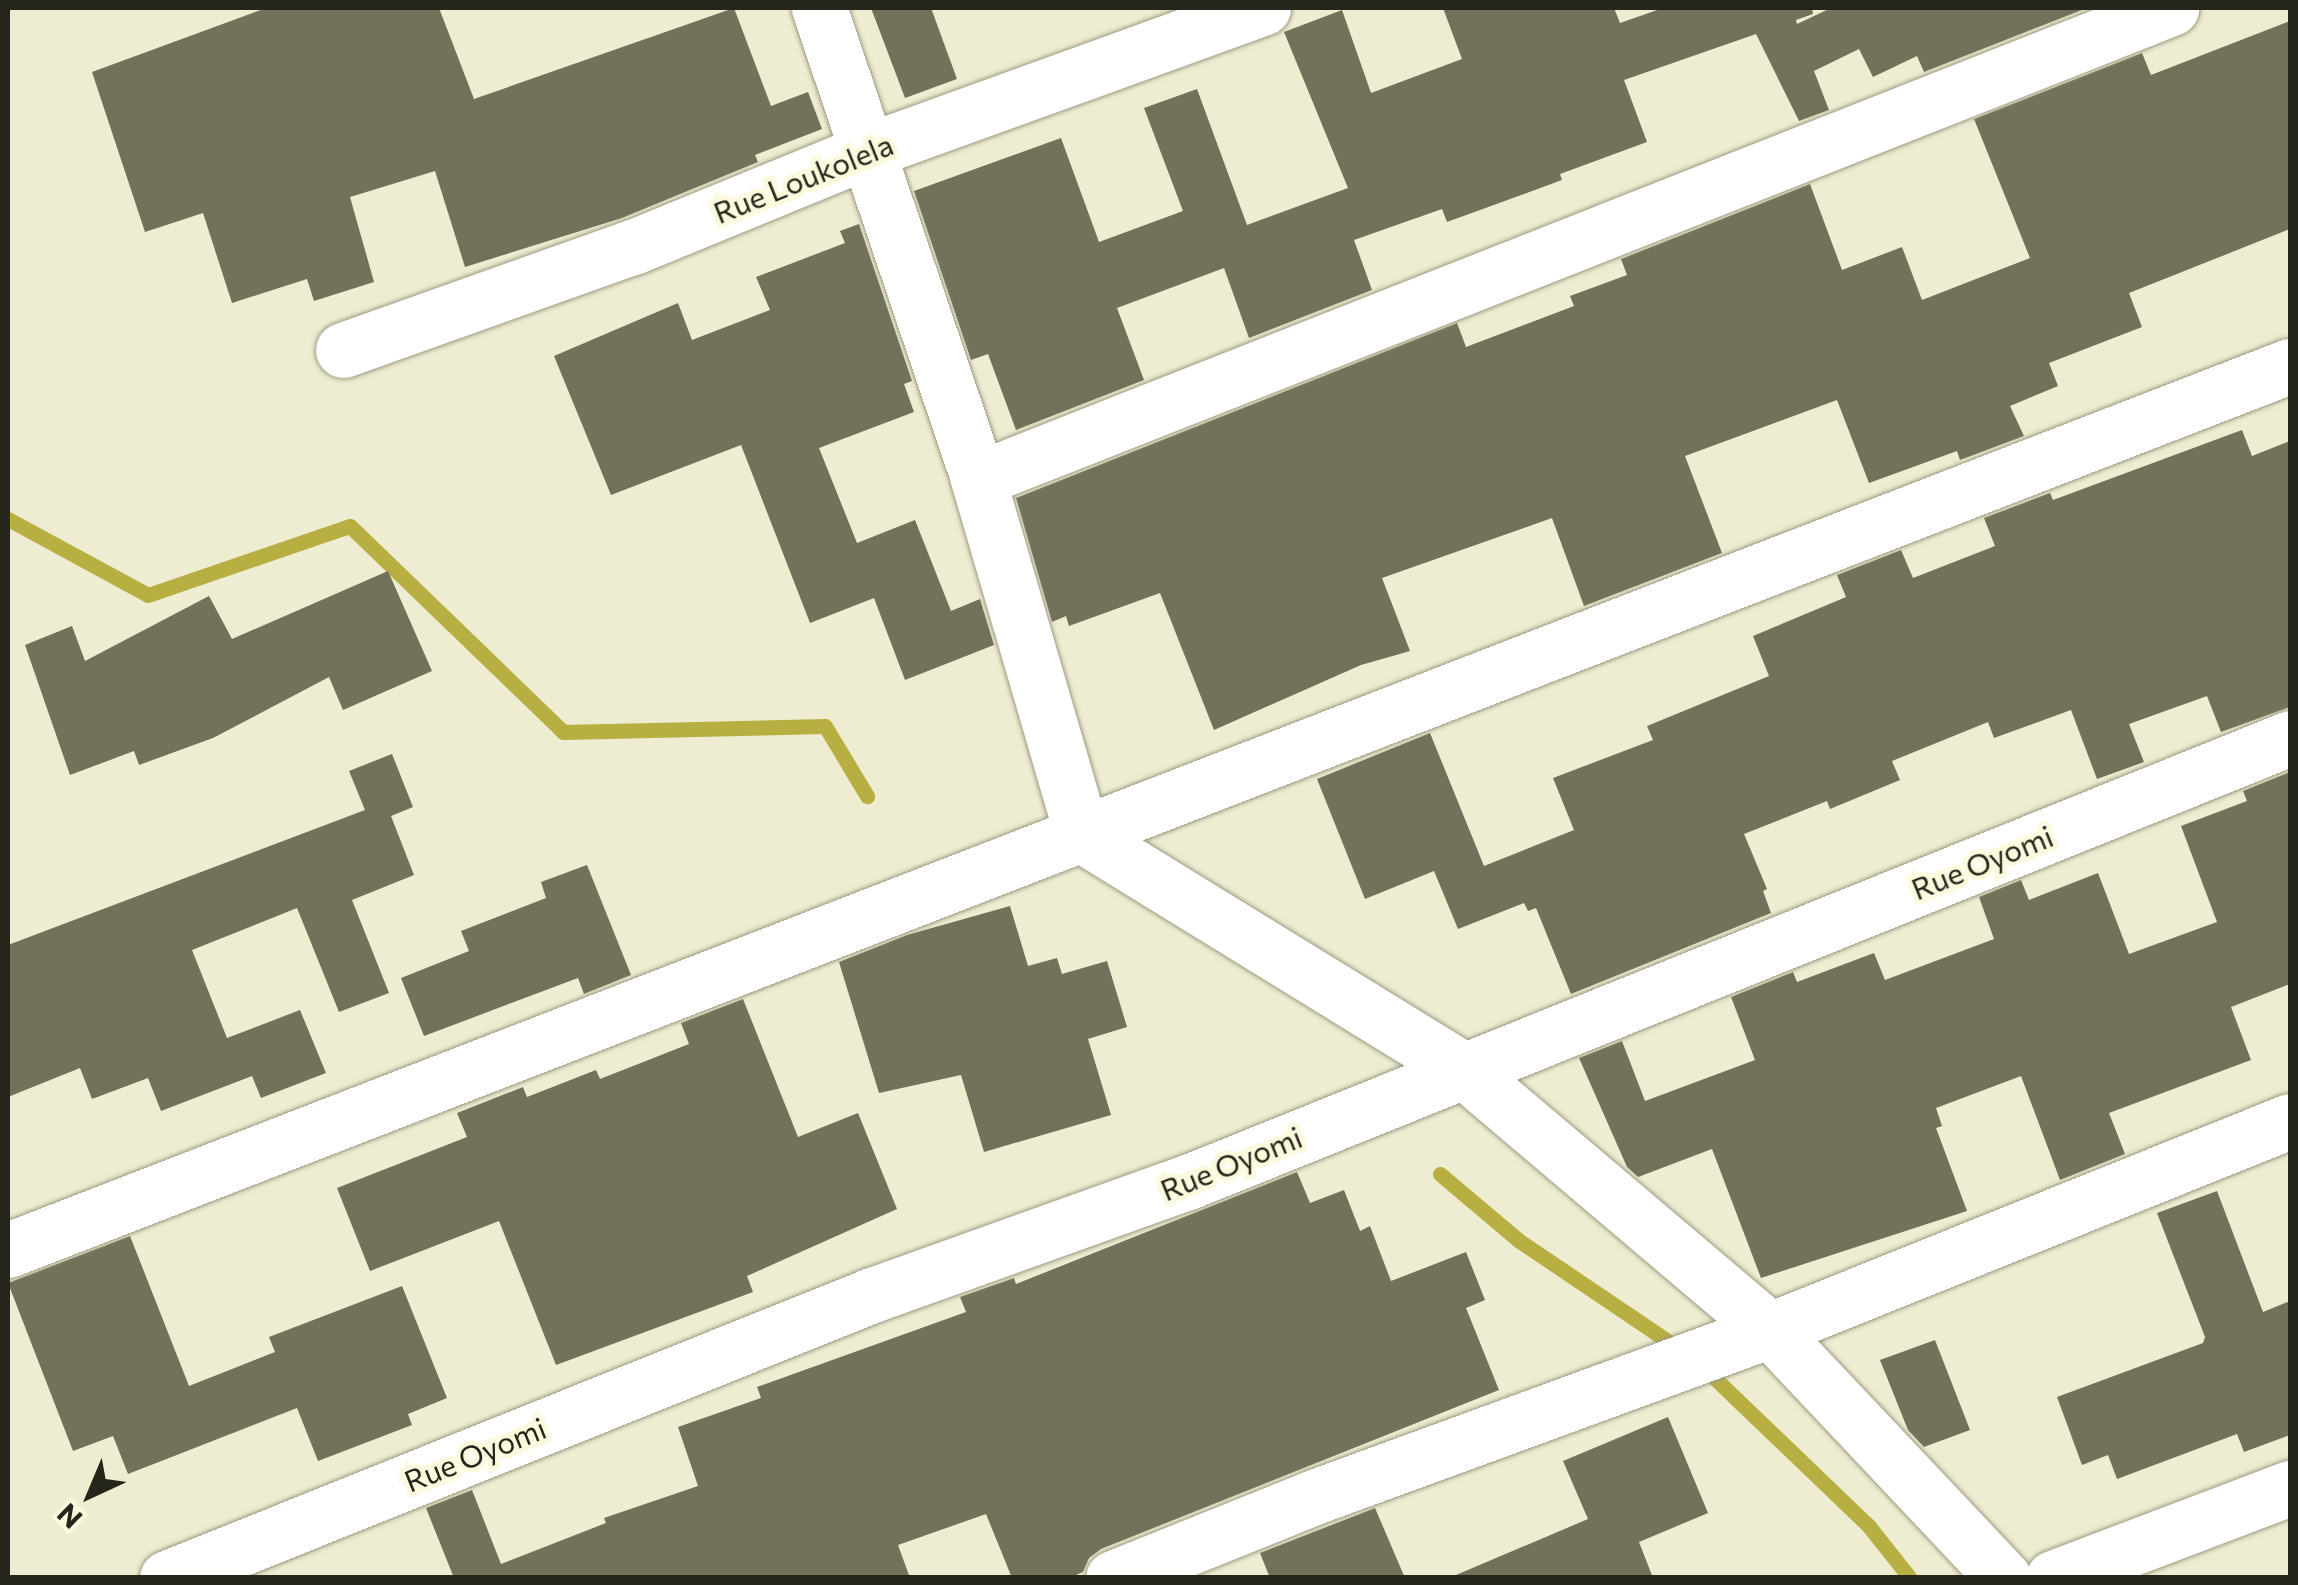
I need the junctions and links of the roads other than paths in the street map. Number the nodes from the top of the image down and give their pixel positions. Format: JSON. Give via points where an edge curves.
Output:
{"nodes":[{"id":1,"x":819,"y":8,"type":"edge"},
{"id":2,"x":1263,"y":8,"type":"edge"},
{"id":3,"x":2171,"y":8,"type":"edge"},
{"id":4,"x":870,"y":150,"type":"junction"},
{"id":5,"x":344,"y":350,"type":"dead end"},
{"id":6,"x":2290,"y":366,"type":"edge"},
{"id":7,"x":978,"y":479,"type":"junction"},
{"id":8,"x":2290,"y":738,"type":"edge"},
{"id":9,"x":1082,"y":834,"type":"junction"},
{"id":10,"x":1462,"y":1070,"type":"junction"},
{"id":11,"x":2290,"y":1120,"type":"edge"},
{"id":12,"x":8,"y":1250,"type":"edge"},
{"id":13,"x":1770,"y":1330,"type":"junction"},
{"id":14,"x":2290,"y":1488,"type":"edge"},
{"id":15,"x":167,"y":1578,"type":"edge"},
{"id":16,"x":1113,"y":1578,"type":"edge"},
{"id":17,"x":2004,"y":1578,"type":"edge"},
{"id":18,"x":2052,"y":1578,"type":"edge"}],
"edges":[{"from":1,"to":4,"type":"street"},
{"from":2,"to":4,"type":"street","name":"Rue Loukolela"},
{"from":3,"to":7,"type":"street"},
{"from":4,"to":5,"type":"street","name":"Rue Loukolela","via":[[634,247]]},
{"from":4,"to":7,"type":"street"},
{"from":6,"to":9,"type":"street"},
{"from":7,"to":9,"type":"street"},
{"from":8,"to":10,"type":"street","name":"Rue Oyomi"},
{"from":9,"to":10,"type":"street"},
{"from":9,"to":12,"type":"street"},
{"from":10,"to":13,"type":"street"},
{"from":10,"to":15,"type":"street","name":"Rue Oyomi","via":[[1188,1182],[872,1295]]},
{"from":11,"to":13,"type":"street"},
{"from":13,"to":16,"type":"street","via":[[1314,1496]]},
{"from":13,"to":17,"type":"street"},
{"from":14,"to":18,"type":"street"}]}
